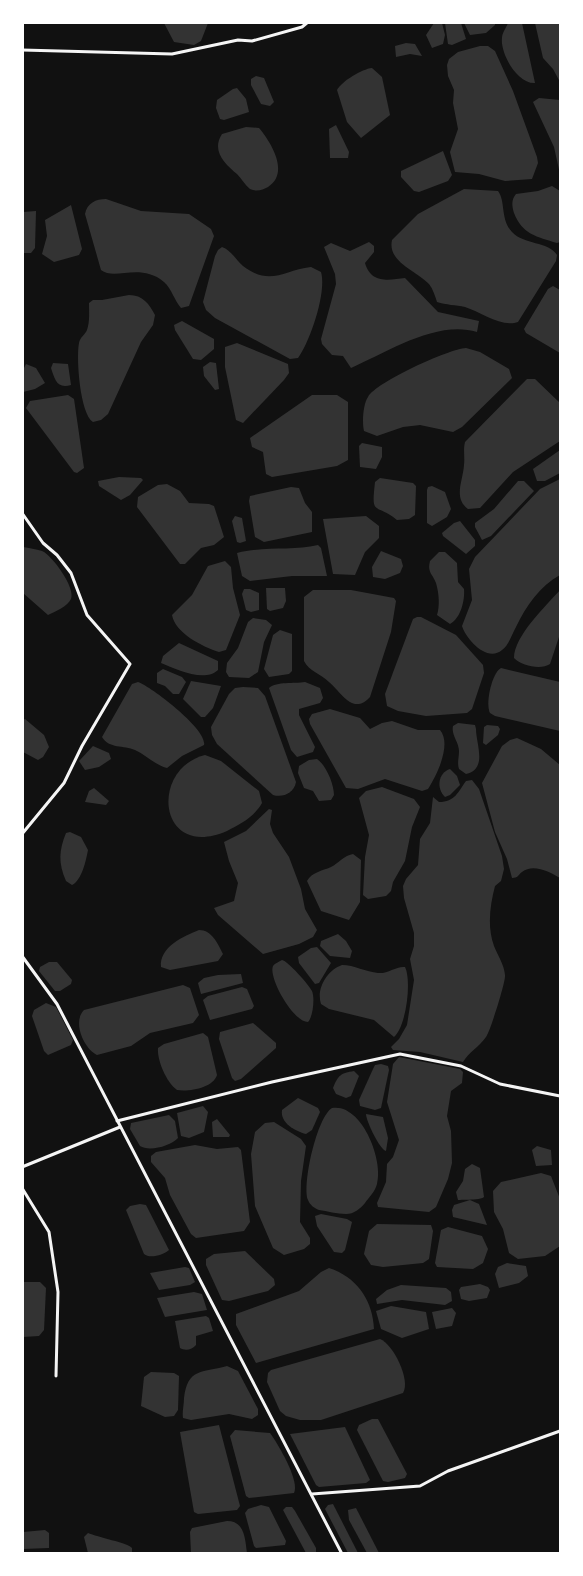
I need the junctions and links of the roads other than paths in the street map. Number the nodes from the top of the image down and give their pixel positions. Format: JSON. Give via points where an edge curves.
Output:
{"nodes":[{"id":1,"x":308,"y":22,"type":"edge"},
{"id":2,"x":22,"y":50,"type":"edge"},
{"id":3,"x":22,"y":513,"type":"edge"},
{"id":4,"x":22,"y":834,"type":"edge"},
{"id":5,"x":22,"y":956,"type":"edge"},
{"id":6,"x":560,"y":1096,"type":"edge"},
{"id":7,"x":117,"y":1121,"type":"junction"},
{"id":8,"x":120,"y":1128,"type":"junction"},
{"id":9,"x":22,"y":1168,"type":"edge"},
{"id":10,"x":22,"y":1188,"type":"edge"},
{"id":11,"x":56,"y":1376,"type":"dead end"},
{"id":12,"x":560,"y":1431,"type":"edge"},
{"id":13,"x":312,"y":1494,"type":"junction"},
{"id":14,"x":342,"y":1554,"type":"edge"}],
"edges":[{"from":1,"to":2,"type":"street","via":[[300,28],[252,41],[238,40],[172,54]]},
{"from":3,"to":4,"type":"street","via":[[43,543],[71,573],[88,615],[130,664],[64,783]]},
{"from":5,"to":7,"type":"street","via":[[57,1004]]},
{"from":6,"to":7,"type":"street","via":[[500,1084],[462,1066],[400,1054]]},
{"from":7,"to":8,"type":"street"},
{"from":8,"to":9,"type":"street"},
{"from":8,"to":13,"type":"street"},
{"from":10,"to":11,"type":"street","via":[[49,1232],[58,1292]]},
{"from":12,"to":13,"type":"street","via":[[448,1471],[420,1486]]},
{"from":13,"to":14,"type":"street"}]}
